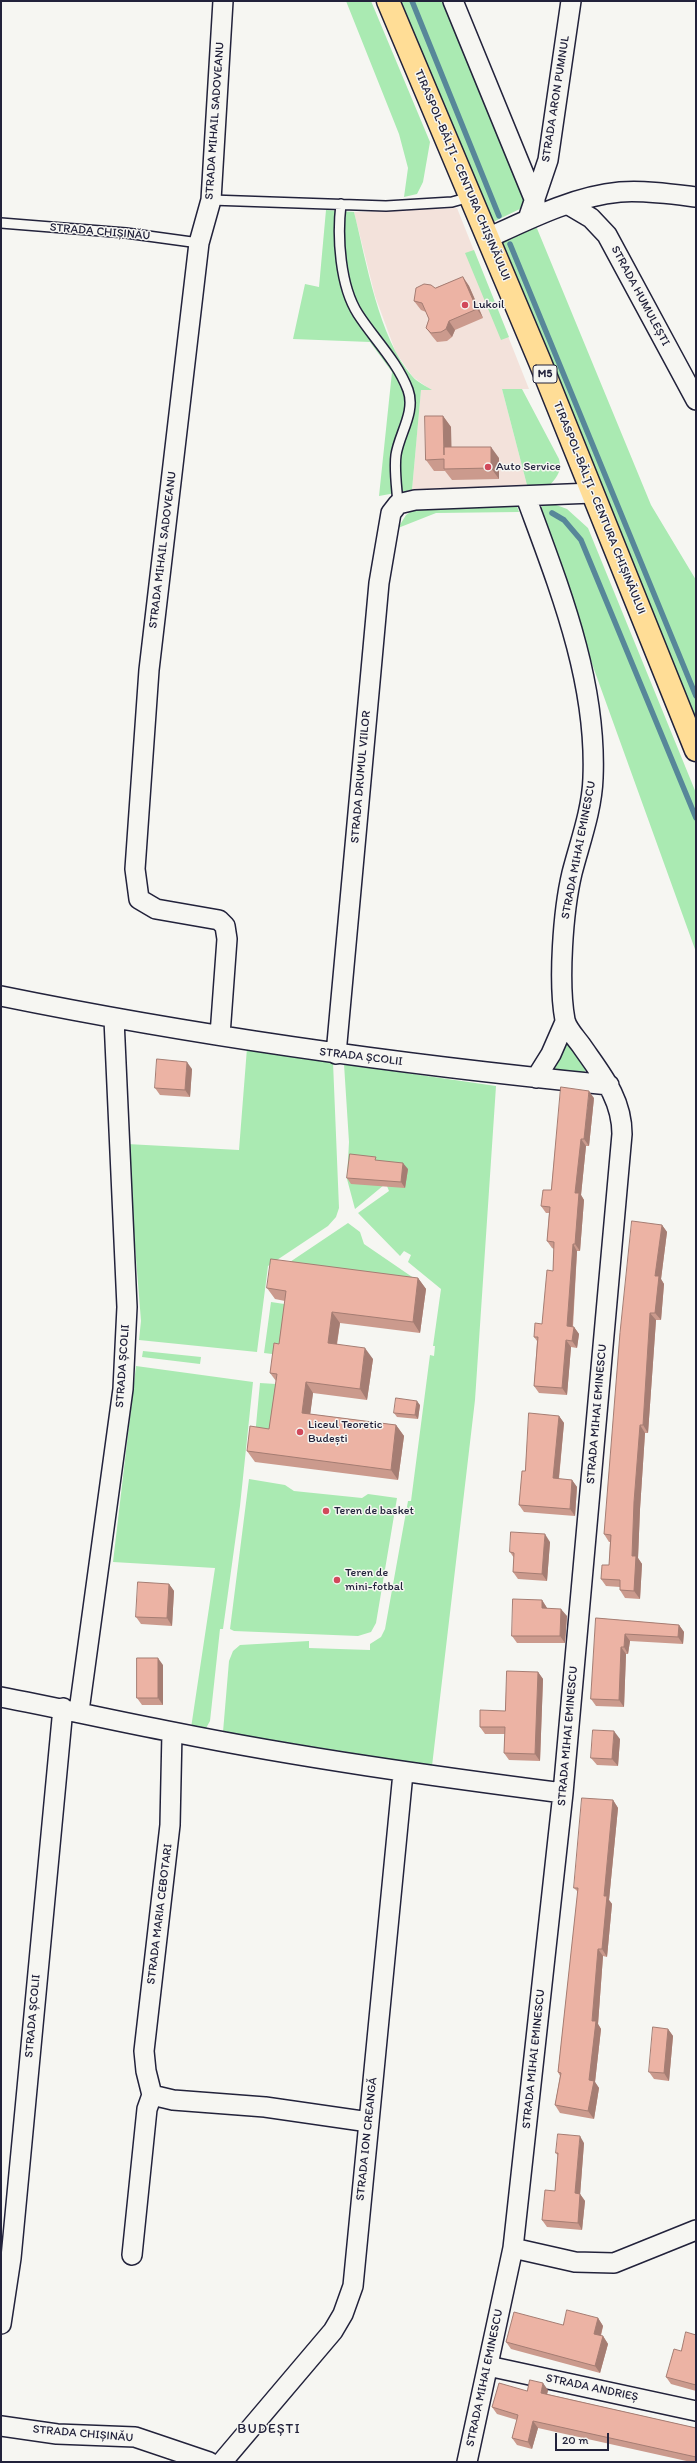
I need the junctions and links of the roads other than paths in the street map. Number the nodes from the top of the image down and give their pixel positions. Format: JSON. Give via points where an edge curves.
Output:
{"nodes":[{"id":1,"x":223,"y":1,"type":"edge"},
{"id":2,"x":388,"y":1,"type":"edge"},
{"id":3,"x":453,"y":1,"type":"edge"},
{"id":4,"x":571,"y":1,"type":"edge"},
{"id":5,"x":471,"y":197,"type":"junction"},
{"id":6,"x":696,"y":198,"type":"edge"},
{"id":7,"x":211,"y":200,"type":"junction"},
{"id":8,"x":534,"y":201,"type":"junction"},
{"id":9,"x":342,"y":204,"type":"junction"},
{"id":10,"x":569,"y":205,"type":"junction"},
{"id":11,"x":528,"y":219,"type":"junction"},
{"id":12,"x":1,"y":223,"type":"edge"},
{"id":13,"x":488,"y":238,"type":"junction"},
{"id":14,"x":199,"y":243,"type":"junction"},
{"id":15,"x":696,"y":400,"type":"edge"},
{"id":16,"x":593,"y":493,"type":"junction"},
{"id":17,"x":526,"y":496,"type":"junction"},
{"id":18,"x":398,"y":504,"type":"junction"},
{"id":19,"x":696,"y":750,"type":"edge"},
{"id":20,"x":1,"y":996,"type":"edge"},
{"id":21,"x":114,"y":1019,"type":"junction"},
{"id":22,"x":565,"y":1022,"type":"junction"},
{"id":23,"x":220,"y":1035,"type":"junction"},
{"id":24,"x":336,"y":1054,"type":"junction"},
{"id":25,"x":536,"y":1078,"type":"junction"},
{"id":26,"x":609,"y":1085,"type":"junction"},
{"id":27,"x":1,"y":1698,"type":"edge"},
{"id":28,"x":71,"y":1710,"type":"junction"},
{"id":29,"x":172,"y":1732,"type":"junction"},
{"id":30,"x":403,"y":1773,"type":"junction"},
{"id":31,"x":563,"y":1793,"type":"junction"},
{"id":32,"x":152,"y":2094,"type":"junction"},
{"id":33,"x":369,"y":2122,"type":"junction"},
{"id":34,"x":696,"y":2230,"type":"edge"},
{"id":35,"x":513,"y":2248,"type":"junction"},
{"id":36,"x":132,"y":2255,"type":"dead end"},
{"id":37,"x":1,"y":2324,"type":"edge"},
{"id":38,"x":488,"y":2366,"type":"junction"},
{"id":39,"x":696,"y":2411,"type":"edge"},
{"id":40,"x":1,"y":2426,"type":"edge"},
{"id":41,"x":209,"y":2462,"type":"edge"},
{"id":42,"x":222,"y":2462,"type":"edge"},
{"id":43,"x":468,"y":2462,"type":"edge"}],
"edges":[{"from":1,"to":7,"type":"street","name":"STRADA MIHAIL SADOVEANU"},
{"from":2,"to":5,"type":"highway","name":"TIRASPOL-BĂLŢI - CENTURA CHIȘINĂULUI","number":"M5"},
{"from":3,"to":8,"type":"street"},
{"from":4,"to":8,"type":"street","name":"STRADA ARON PUMNUL","via":[[548,160]]},
{"from":5,"to":9,"type":"lane","via":[[452,202],[386,206]]},
{"from":5,"to":13,"type":"highway","name":"TIRASPOL-BĂLŢI - CENTURA CHIȘINĂULUI","number":"M5"},
{"from":6,"to":10,"type":"street","via":[[622,192],[598,195]]},
{"from":7,"to":9,"type":"lane"},
{"from":7,"to":14,"type":"street","name":"STRADA MIHAIL SADOVEANU"},
{"from":8,"to":11,"type":"street","name":"STRADA ARON PUMNUL"},
{"from":9,"to":18,"type":"lane","via":[[340,217],[343,279],[357,313],[395,364],[409,391],[408,415],[396,455]]},
{"from":10,"to":11,"type":"street"},
{"from":10,"to":15,"type":"street","name":"STRADA HUMULEȘTI","via":[[591,218],[607,235]]},
{"from":11,"to":13,"type":"street"},
{"from":12,"to":14,"type":"lane","name":"STRADA CHIȘINĂU","via":[[126,233]]},
{"from":13,"to":16,"type":"highway","name":"TIRASPOL-BĂLŢI - CENTURA CHIȘINĂULUI","number":"M5"},
{"from":14,"to":23,"type":"street","name":"STRADA MIHAIL SADOVEANU","via":[[149,670],[135,869],[139,899],[156,908],[219,920],[225,926],[227,939]]},
{"from":16,"to":17,"type":"street"},
{"from":16,"to":19,"type":"highway","name":"TIRASPOL-BĂLŢI - CENTURA CHIȘINĂULUI","number":"M5"},
{"from":17,"to":18,"type":"street","via":[[415,500]]},
{"from":17,"to":22,"type":"street","name":"STRADA MIHAI EMINESCU","via":[[568,612],[582,663],[592,737],[593,779],[590,801],[572,875],[565,925]]},
{"from":18,"to":24,"type":"street","name":"STRADA DRUMUL VIILOR","via":[[391,513],[387,525],[378,583]]},
{"from":20,"to":21,"type":"street","name":"STRADA ȘCOLII"},
{"from":21,"to":23,"type":"street","name":"STRADA ȘCOLII"},
{"from":21,"to":28,"type":"street","name":"STRADA ȘCOLII","via":[[127,1307],[123,1382]]},
{"from":22,"to":25,"type":"street","name":"STRADA MIHAI EMINESCU","via":[[551,1054]]},
{"from":22,"to":26,"type":"street","name":"STRADA MIHAI EMINESCU"},
{"from":23,"to":24,"type":"street","name":"STRADA ȘCOLII"},
{"from":24,"to":25,"type":"street","name":"STRADA ȘCOLII"},
{"from":25,"to":26,"type":"street","name":"STRADA ȘCOLII"},
{"from":26,"to":31,"type":"street","name":"STRADA MIHAI EMINESCU","via":[[617,1100],[622,1120],[622,1134]]},
{"from":27,"to":28,"type":"street"},
{"from":28,"to":29,"type":"street"},
{"from":28,"to":37,"type":"street","name":"STRADA ȘCOLII","via":[[11,2258]]},
{"from":29,"to":30,"type":"street"},
{"from":29,"to":32,"type":"street","name":"STRADA MARIA CEBOTARI","via":[[170,1825],[144,2050]]},
{"from":30,"to":31,"type":"street"},
{"from":30,"to":33,"type":"street","name":"STRADA ION CREANGĂ"},
{"from":31,"to":35,"type":"street","name":"STRADA MIHAI EMINESCU"},
{"from":32,"to":33,"type":"street","via":[[173,2100],[265,2107]]},
{"from":32,"to":36,"type":"street","via":[[147,2109]]},
{"from":33,"to":42,"type":"street","name":"STRADA ION CREANGĂ","via":[[353,2286],[343,2314],[334,2331]]},
{"from":34,"to":35,"type":"street","via":[[614,2263],[575,2262]]},
{"from":35,"to":38,"type":"street","name":"STRADA MIHAI EMINESCU"},
{"from":38,"to":39,"type":"street","name":"STRADA ANDRIEȘ"},
{"from":38,"to":43,"type":"street","name":"STRADA MIHAI EMINESCU"},
{"from":40,"to":41,"type":"street","name":"STRADA CHIȘINĂU","via":[[57,2434],[135,2438]]}]}
